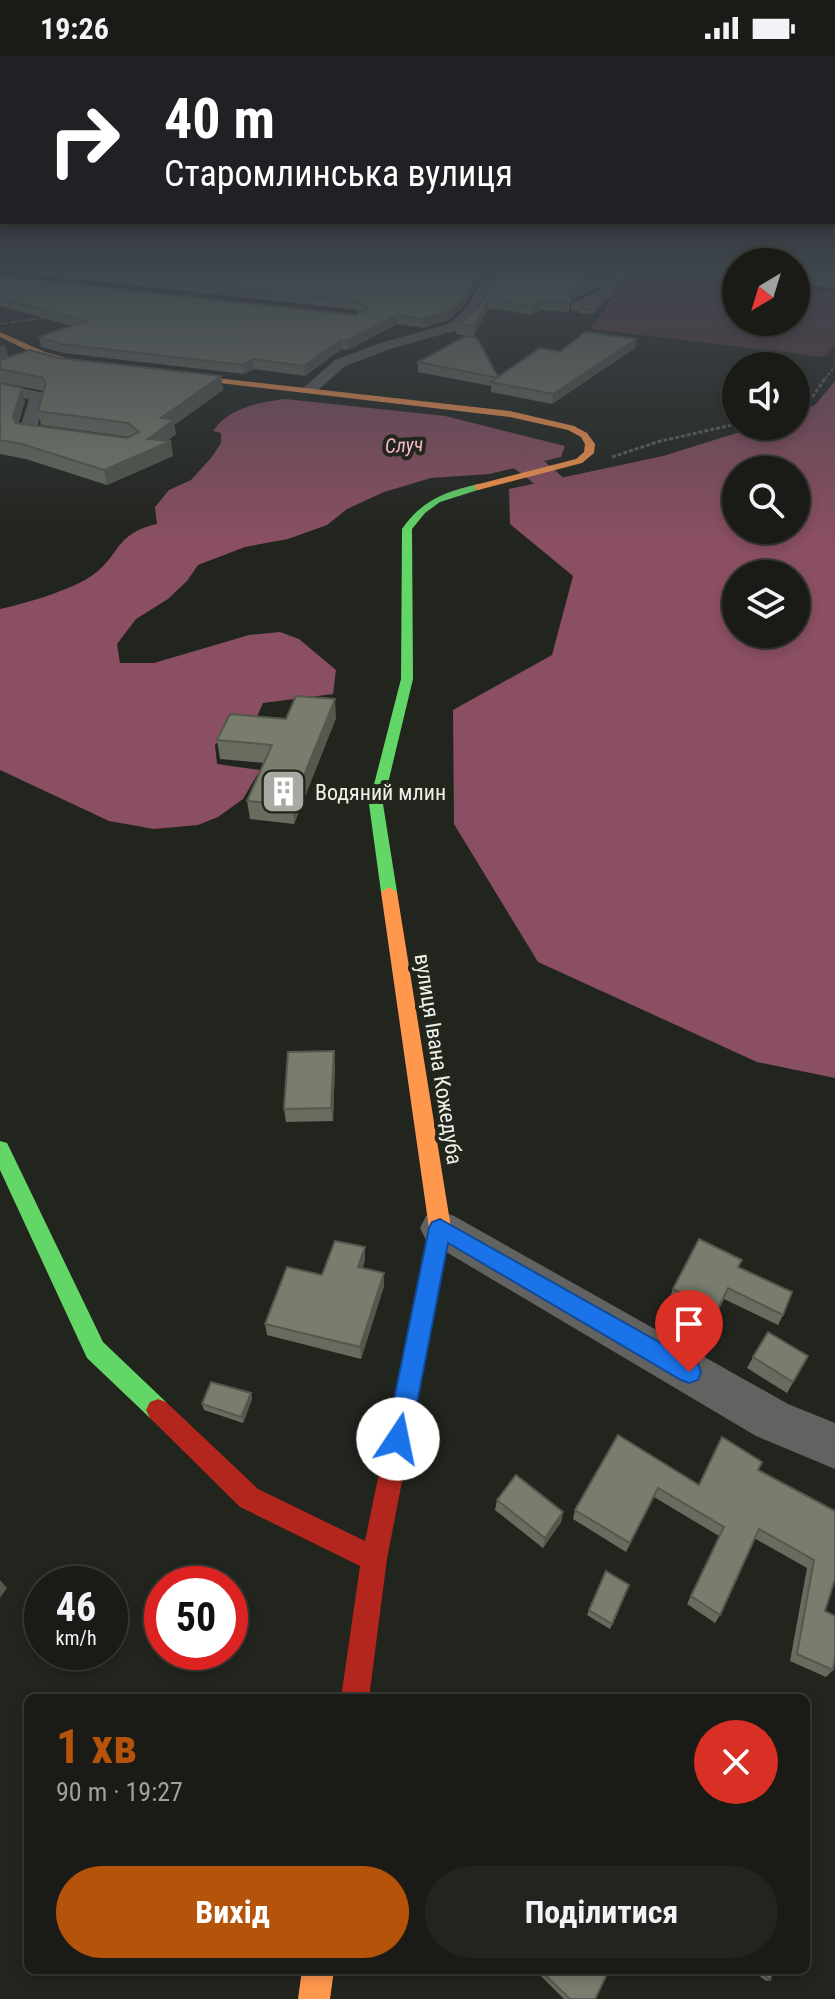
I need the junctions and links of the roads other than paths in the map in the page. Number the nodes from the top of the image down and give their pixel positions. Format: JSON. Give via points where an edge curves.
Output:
{"nodes":[{"id":1,"x":32,"y":357,"type":"edge"},
{"id":2,"x":357,"y":357,"type":"edge"},
{"id":3,"x":108,"y":368,"type":"edge"},
{"id":4,"x":139,"y":371,"type":"edge"},
{"id":5,"x":0,"y":389,"type":"edge"},
{"id":6,"x":309,"y":390,"type":"junction"},
{"id":7,"x":86,"y":440,"type":"edge"},
{"id":8,"x":0,"y":1149,"type":"edge"},
{"id":9,"x":440,"y":1228,"type":"junction"},
{"id":10,"x":835,"y":1446,"type":"edge"},
{"id":11,"x":374,"y":1559,"type":"junction"},
{"id":12,"x":356,"y":1694,"type":"edge"},
{"id":13,"x":317,"y":1974,"type":"edge"},
{"id":14,"x":314,"y":1999,"type":"edge"}],
"edges":[{"from":1,"to":3,"type":"main road"},
{"from":2,"to":6,"type":"street","via":[[340,363]]},
{"from":4,"to":6,"type":"main road"},
{"from":5,"to":7,"type":"street","via":[[38,396],[28,432]]},
{"from":6,"to":9,"type":"main road","name":"вулиця Івана Кожедуба","via":[[510,414],[571,428],[590,444],[589,453],[579,461],[441,497],[418,511],[407,529],[407,679],[376,804]]},
{"from":8,"to":11,"type":"main road","via":[[95,1350],[249,1498]]},
{"from":9,"to":10,"type":"street","via":[[772,1420]]},
{"from":9,"to":11,"type":"main road","name":"вулиця Івана Кожедуба"},
{"from":11,"to":12,"type":"main road","name":"вулиця Івана Кожедуба"},
{"from":13,"to":14,"type":"main road"}]}
